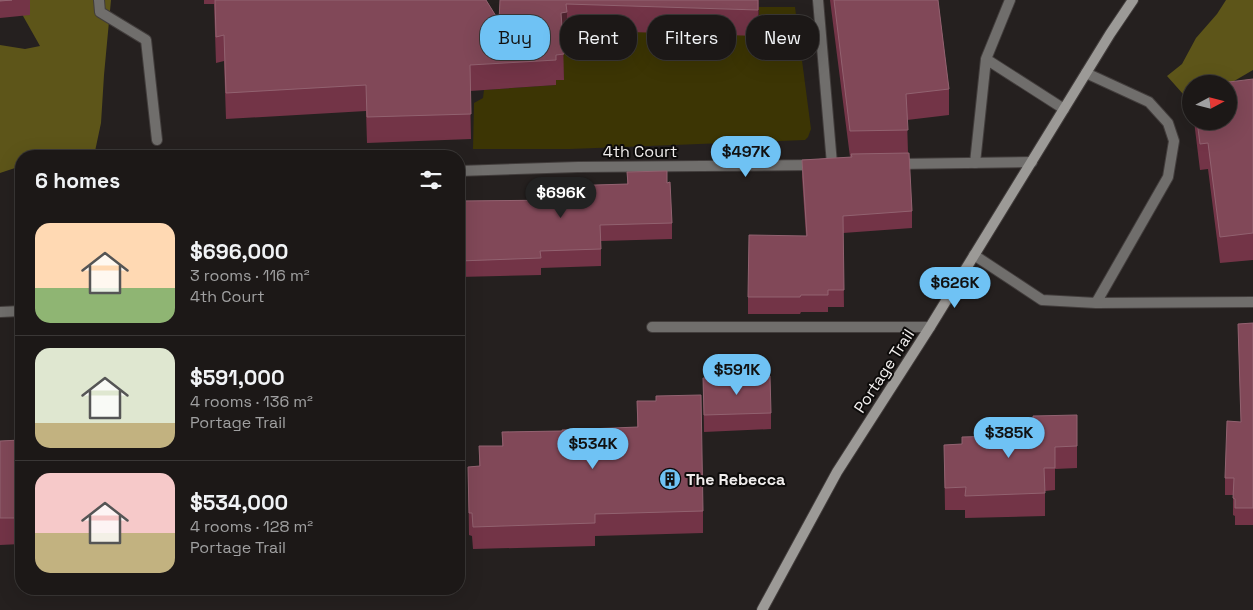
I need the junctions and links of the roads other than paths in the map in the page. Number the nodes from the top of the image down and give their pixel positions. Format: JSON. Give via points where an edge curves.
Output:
{"nodes":[{"id":1,"x":99,"y":0,"type":"edge"},
{"id":2,"x":818,"y":0,"type":"edge"},
{"id":3,"x":1010,"y":0,"type":"edge"},
{"id":4,"x":1133,"y":0,"type":"edge"},
{"id":5,"x":986,"y":59,"type":"junction"},
{"id":6,"x":1086,"y":73,"type":"junction"},
{"id":7,"x":1064,"y":109,"type":"junction"},
{"id":8,"x":157,"y":140,"type":"dead end"},
{"id":9,"x":1032,"y":162,"type":"junction"},
{"id":10,"x":975,"y":163,"type":"junction"},
{"id":11,"x":889,"y":164,"type":"edge"},
{"id":12,"x":465,"y":171,"type":"edge"},
{"id":13,"x":974,"y":254,"type":"junction"},
{"id":14,"x":1253,"y":302,"type":"edge"},
{"id":15,"x":1096,"y":303,"type":"junction"},
{"id":16,"x":15,"y":311,"type":"edge"},
{"id":17,"x":0,"y":312,"type":"edge"},
{"id":18,"x":652,"y":327,"type":"dead end"},
{"id":19,"x":930,"y":327,"type":"junction"},
{"id":20,"x":762,"y":610,"type":"edge"}],
"edges":[{"from":1,"to":8,"type":"street","via":[[100,12],[146,40]]},
{"from":2,"to":12,"type":"street","name":"4th Court","via":[[837,164]]},
{"from":3,"to":5,"type":"street"},
{"from":4,"to":6,"type":"main road","name":"Portage Trail"},
{"from":5,"to":7,"type":"street"},
{"from":5,"to":10,"type":"street"},
{"from":6,"to":7,"type":"main road","name":"Portage Trail"},
{"from":6,"to":15,"type":"street","via":[[1149,102],[1168,123],[1174,141],[1168,177]]},
{"from":7,"to":9,"type":"main road","name":"Portage Trail"},
{"from":9,"to":10,"type":"street"},
{"from":9,"to":13,"type":"main road","name":"Portage Trail"},
{"from":10,"to":11,"type":"street"},
{"from":13,"to":15,"type":"street","via":[[1042,300]]},
{"from":13,"to":19,"type":"main road","name":"Portage Trail"},
{"from":14,"to":15,"type":"street"},
{"from":16,"to":17,"type":"street"},
{"from":18,"to":19,"type":"street"},
{"from":19,"to":20,"type":"main road","name":"Portage Trail","via":[[837,472]]}]}
